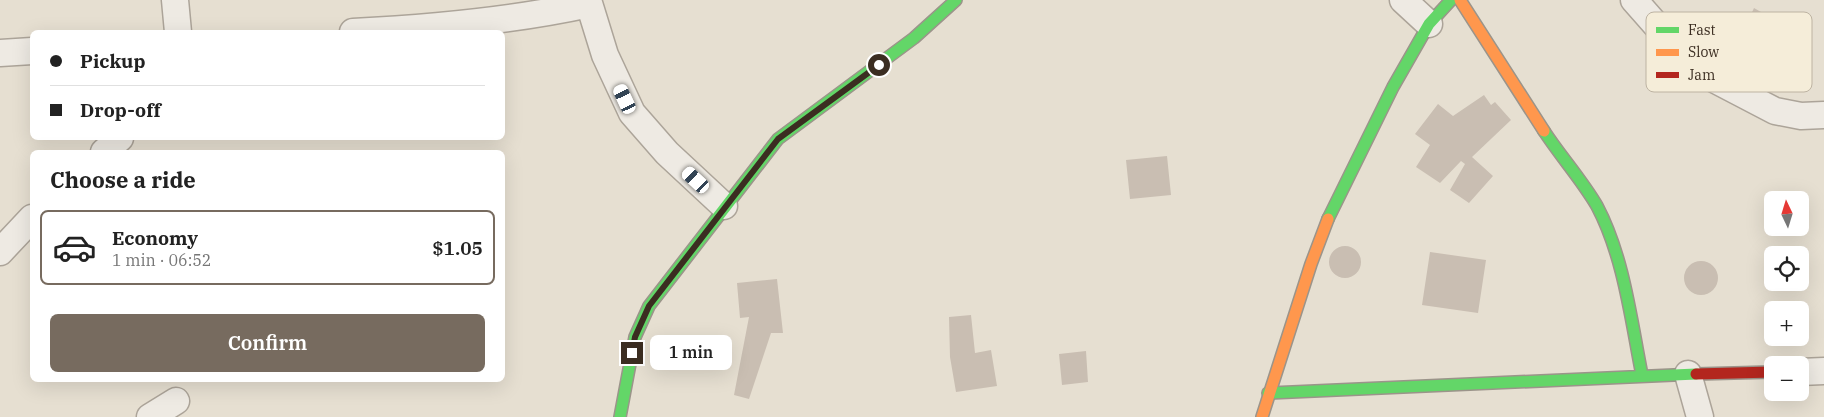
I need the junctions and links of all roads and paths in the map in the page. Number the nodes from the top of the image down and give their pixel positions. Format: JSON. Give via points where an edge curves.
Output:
{"nodes":[{"id":1,"x":175,"y":0,"type":"edge"},
{"id":2,"x":956,"y":0,"type":"edge"},
{"id":3,"x":1403,"y":0,"type":"edge"},
{"id":4,"x":1451,"y":0,"type":"edge"},
{"id":5,"x":1460,"y":0,"type":"edge"},
{"id":6,"x":1634,"y":0,"type":"edge"},
{"id":7,"x":588,"y":2,"type":"edge"},
{"id":8,"x":1646,"y":14,"type":"edge"},
{"id":9,"x":1429,"y":24,"type":"junction"},
{"id":10,"x":178,"y":30,"type":"edge"},
{"id":11,"x":397,"y":30,"type":"edge"},
{"id":12,"x":30,"y":51,"type":"edge"},
{"id":13,"x":0,"y":53,"type":"edge"},
{"id":14,"x":1738,"y":92,"type":"edge"},
{"id":15,"x":1824,"y":115,"type":"edge"},
{"id":16,"x":118,"y":140,"type":"edge"},
{"id":17,"x":106,"y":150,"type":"edge"},
{"id":18,"x":724,"y":206,"type":"junction"},
{"id":19,"x":30,"y":220,"type":"edge"},
{"id":20,"x":0,"y":252,"type":"edge"},
{"id":21,"x":1824,"y":371,"type":"edge"},
{"id":22,"x":1764,"y":372,"type":"edge"},
{"id":23,"x":1809,"y":372,"type":"edge"},
{"id":24,"x":1688,"y":374,"type":"junction"},
{"id":25,"x":1642,"y":375,"type":"junction"},
{"id":26,"x":1268,"y":393,"type":"junction"},
{"id":27,"x":176,"y":401,"type":"dead end"},
{"id":28,"x":150,"y":417,"type":"edge"},
{"id":29,"x":620,"y":417,"type":"edge"},
{"id":30,"x":1262,"y":417,"type":"edge"},
{"id":31,"x":1700,"y":417,"type":"edge"}],
"edges":[{"from":1,"to":10,"type":"street"},
{"from":2,"to":18,"type":"street","via":[[912,42],[778,139]]},
{"from":3,"to":9,"type":"street"},
{"from":4,"to":9,"type":"street"},
{"from":5,"to":25,"type":"street","via":[[1601,215],[1617,257]]},
{"from":6,"to":8,"type":"street"},
{"from":7,"to":11,"type":"street","via":[[546,14],[441,28]]},
{"from":7,"to":18,"type":"street","via":[[605,55],[632,114],[667,153]]},
{"from":9,"to":26,"type":"street","via":[[1393,87],[1332,209]]},
{"from":12,"to":13,"type":"street"},
{"from":14,"to":15,"type":"street","via":[[1774,111],[1801,116]]},
{"from":16,"to":17,"type":"street"},
{"from":18,"to":29,"type":"street","via":[[649,306],[635,337]]},
{"from":19,"to":20,"type":"street"},
{"from":21,"to":23,"type":"street"},
{"from":22,"to":24,"type":"street"},
{"from":24,"to":25,"type":"street"},
{"from":24,"to":31,"type":"street"},
{"from":25,"to":26,"type":"street"},
{"from":26,"to":30,"type":"street"},
{"from":27,"to":28,"type":"street"}]}
